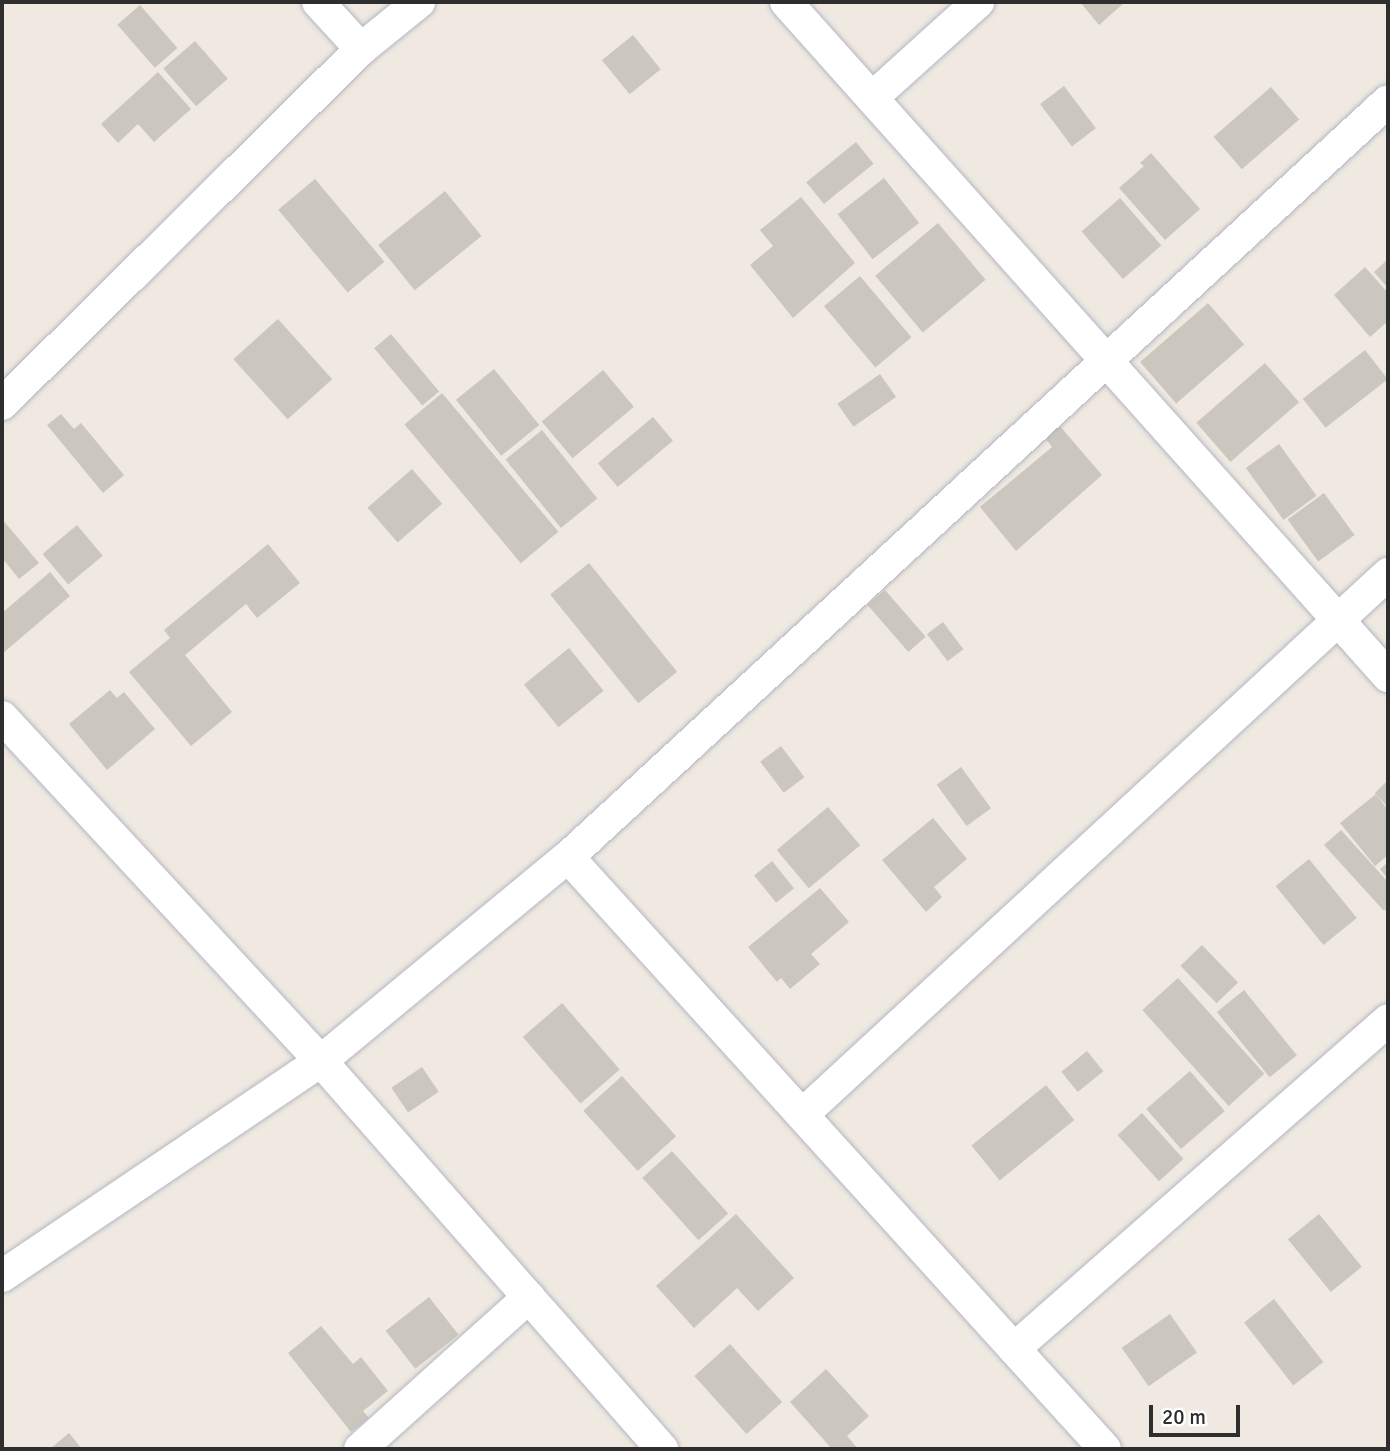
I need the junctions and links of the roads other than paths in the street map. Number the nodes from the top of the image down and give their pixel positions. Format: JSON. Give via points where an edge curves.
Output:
{"nodes":[{"id":1,"x":318,"y":2,"type":"edge"},
{"id":2,"x":419,"y":2,"type":"edge"},
{"id":3,"x":786,"y":2,"type":"edge"},
{"id":4,"x":978,"y":2,"type":"edge"},
{"id":5,"x":361,"y":50,"type":"junction"},
{"id":6,"x":873,"y":97,"type":"junction"},
{"id":7,"x":1388,"y":101,"type":"edge"},
{"id":8,"x":1105,"y":361,"type":"junction"},
{"id":9,"x":2,"y":404,"type":"edge"},
{"id":10,"x":1388,"y":574,"type":"edge"},
{"id":11,"x":1338,"y":620,"type":"junction"},
{"id":12,"x":1388,"y":676,"type":"edge"},
{"id":13,"x":2,"y":718,"type":"edge"},
{"id":14,"x":568,"y":857,"type":"junction"},
{"id":15,"x":1388,"y":1020,"type":"edge"},
{"id":16,"x":321,"y":1061,"type":"junction"},
{"id":17,"x":802,"y":1115,"type":"junction"},
{"id":18,"x":2,"y":1276,"type":"edge"},
{"id":19,"x":529,"y":1297,"type":"junction"},
{"id":20,"x":1014,"y":1349,"type":"junction"},
{"id":21,"x":360,"y":1449,"type":"edge"},
{"id":22,"x":662,"y":1449,"type":"edge"},
{"id":23,"x":1105,"y":1449,"type":"edge"}],
"edges":[{"from":1,"to":5,"type":"street"},
{"from":2,"to":5,"type":"street"},
{"from":3,"to":6,"type":"street"},
{"from":4,"to":6,"type":"street"},
{"from":5,"to":9,"type":"street"},
{"from":6,"to":8,"type":"street"},
{"from":7,"to":8,"type":"street"},
{"from":8,"to":11,"type":"street"},
{"from":8,"to":14,"type":"street"},
{"from":10,"to":11,"type":"street"},
{"from":11,"to":12,"type":"street"},
{"from":11,"to":17,"type":"street"},
{"from":13,"to":16,"type":"street"},
{"from":14,"to":16,"type":"street"},
{"from":14,"to":17,"type":"street"},
{"from":15,"to":20,"type":"street"},
{"from":16,"to":18,"type":"street"},
{"from":16,"to":19,"type":"street"},
{"from":17,"to":20,"type":"street"},
{"from":19,"to":21,"type":"street"},
{"from":19,"to":22,"type":"street"},
{"from":20,"to":23,"type":"street"}]}
